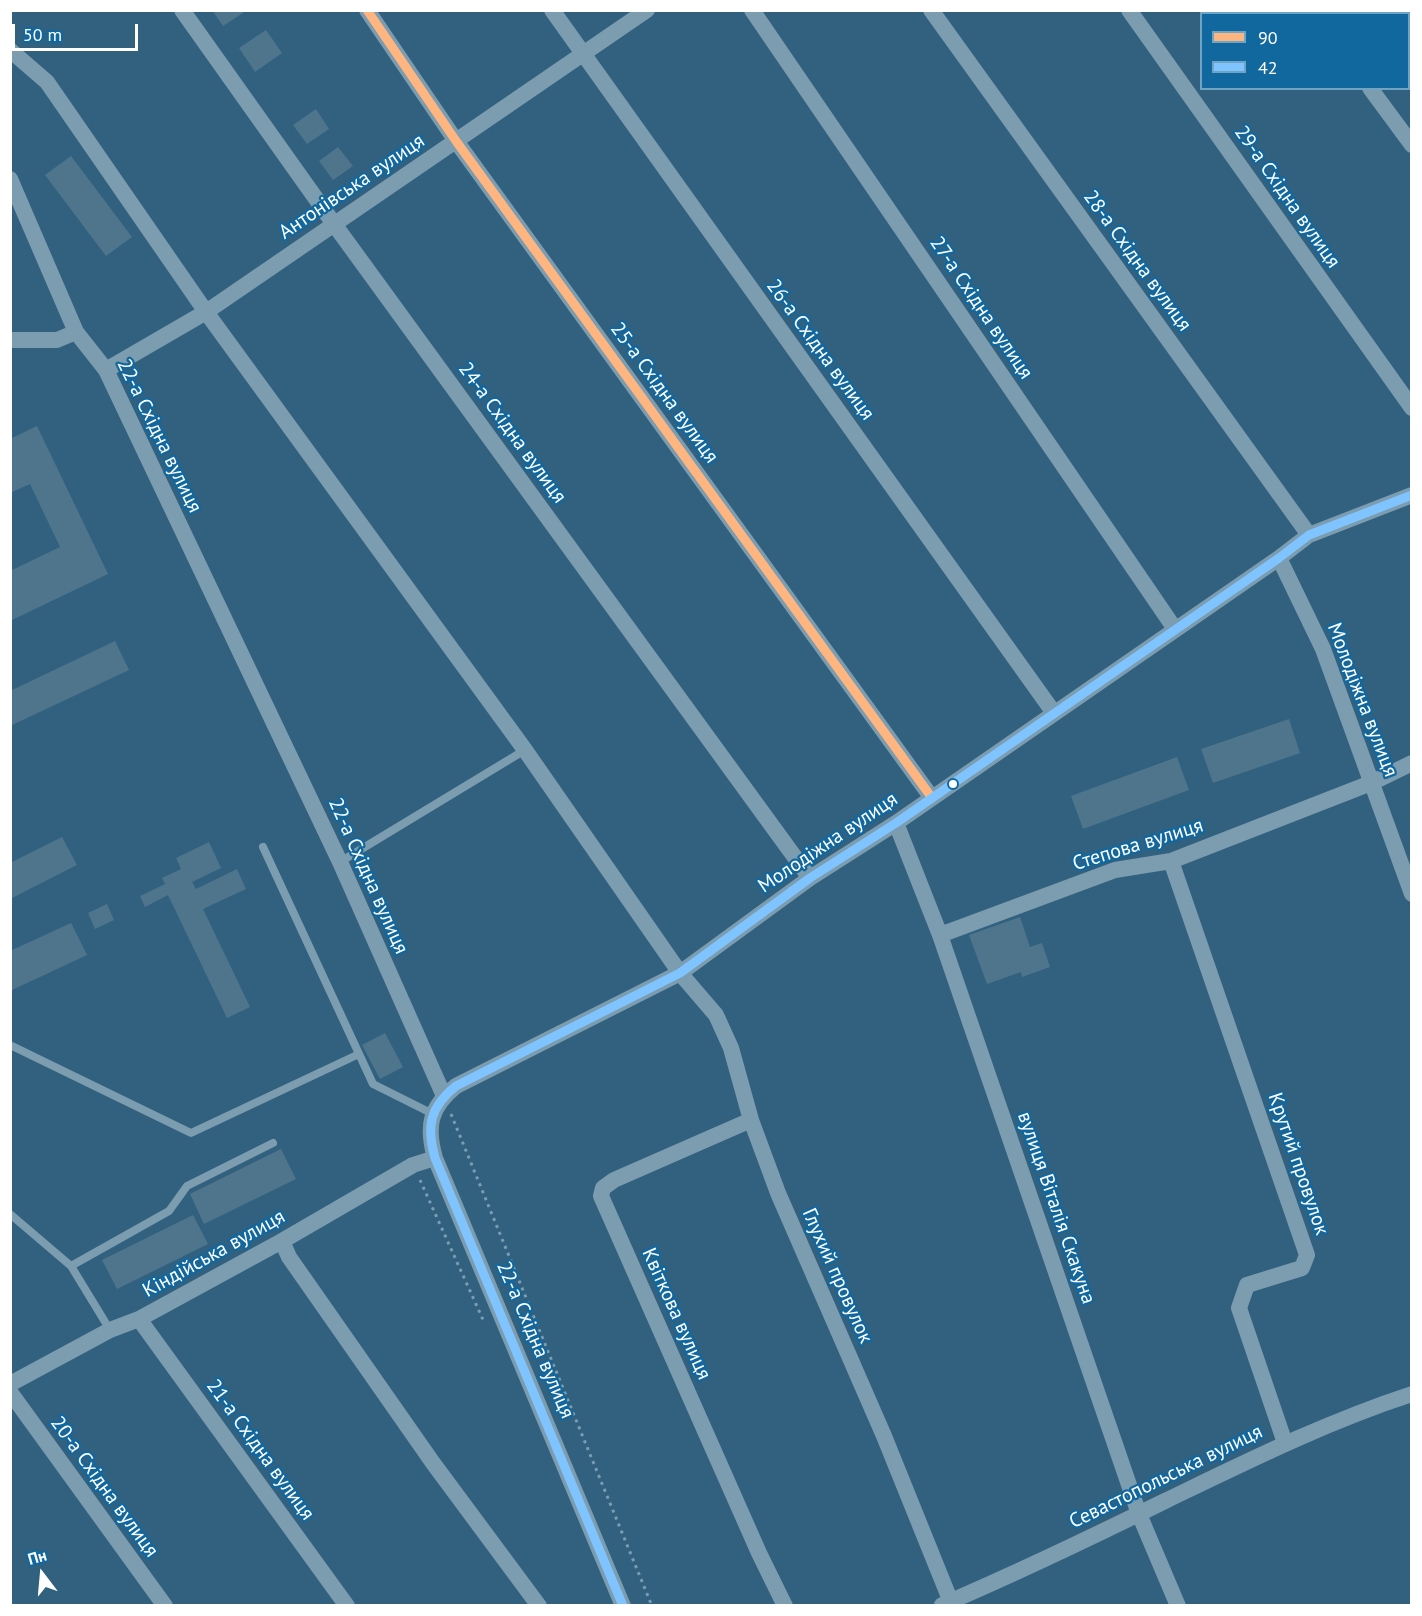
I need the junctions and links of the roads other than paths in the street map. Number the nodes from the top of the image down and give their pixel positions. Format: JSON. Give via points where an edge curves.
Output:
{"nodes":[{"id":1,"x":182,"y":10,"type":"edge"},
{"id":2,"x":367,"y":10,"type":"edge"},
{"id":3,"x":552,"y":10,"type":"edge"},
{"id":4,"x":647,"y":10,"type":"edge"},
{"id":5,"x":752,"y":10,"type":"edge"},
{"id":6,"x":931,"y":10,"type":"edge"},
{"id":7,"x":1129,"y":10,"type":"edge"},
{"id":8,"x":10,"y":50,"type":"edge"},
{"id":9,"x":584,"y":54,"type":"junction"},
{"id":10,"x":1371,"y":90,"type":"edge"},
{"id":11,"x":456,"y":141,"type":"junction"},
{"id":12,"x":1412,"y":145,"type":"edge"},
{"id":13,"x":10,"y":179,"type":"edge"},
{"id":14,"x":334,"y":225,"type":"junction"},
{"id":15,"x":206,"y":312,"type":"junction"},
{"id":16,"x":76,"y":332,"type":"junction"},
{"id":17,"x":10,"y":340,"type":"edge"},
{"id":18,"x":106,"y":370,"type":"junction"},
{"id":19,"x":1412,"y":408,"type":"edge"},
{"id":20,"x":1412,"y":495,"type":"edge"},
{"id":21,"x":1309,"y":535,"type":"junction"},
{"id":22,"x":1280,"y":558,"type":"junction"},
{"id":23,"x":1175,"y":629,"type":"junction"},
{"id":24,"x":1054,"y":713,"type":"junction"},
{"id":25,"x":525,"y":750,"type":"junction"},
{"id":26,"x":1412,"y":763,"type":"edge"},
{"id":27,"x":1371,"y":783,"type":"junction"},
{"id":28,"x":932,"y":798,"type":"junction"},
{"id":29,"x":896,"y":823,"type":"junction"},
{"id":30,"x":263,"y":847,"type":"dead end"},
{"id":31,"x":1171,"y":861,"type":"junction"},
{"id":32,"x":340,"y":862,"type":"junction"},
{"id":33,"x":810,"y":878,"type":"junction"},
{"id":34,"x":1412,"y":894,"type":"edge"},
{"id":35,"x":940,"y":935,"type":"junction"},
{"id":36,"x":680,"y":973,"type":"junction"},
{"id":37,"x":10,"y":1045,"type":"edge"},
{"id":38,"x":359,"y":1054,"type":"junction"},
{"id":39,"x":444,"y":1096,"type":"junction"},
{"id":40,"x":433,"y":1114,"type":"junction"},
{"id":41,"x":751,"y":1120,"type":"junction"},
{"id":42,"x":273,"y":1143,"type":"dead end"},
{"id":43,"x":435,"y":1158,"type":"junction"},
{"id":44,"x":10,"y":1214,"type":"edge"},
{"id":45,"x":282,"y":1241,"type":"junction"},
{"id":46,"x":71,"y":1266,"type":"junction"},
{"id":47,"x":139,"y":1319,"type":"junction"},
{"id":48,"x":110,"y":1330,"type":"junction"},
{"id":49,"x":10,"y":1384,"type":"edge"},
{"id":50,"x":10,"y":1392,"type":"edge"},
{"id":51,"x":1412,"y":1394,"type":"edge"},
{"id":52,"x":1286,"y":1443,"type":"junction"},
{"id":53,"x":1139,"y":1514,"type":"junction"},
{"id":54,"x":946,"y":1604,"type":"edge"},
{"id":55,"x":165,"y":1605,"type":"edge"},
{"id":56,"x":347,"y":1605,"type":"edge"},
{"id":57,"x":539,"y":1605,"type":"edge"},
{"id":58,"x":623,"y":1605,"type":"edge"},
{"id":59,"x":785,"y":1605,"type":"edge"},
{"id":60,"x":1178,"y":1605,"type":"edge"}],
"edges":[{"from":1,"to":14,"type":"street","name":"24-а Східна вулиця"},
{"from":2,"to":11,"type":"street","name":"25-а Східна вулиця"},
{"from":3,"to":9,"type":"street","name":"26-а Східна вулиця"},
{"from":4,"to":9,"type":"street","name":"Антонівська вулиця"},
{"from":5,"to":23,"type":"street","name":"27-а Східна вулиця"},
{"from":6,"to":21,"type":"street","name":"28-а Східна вулиця"},
{"from":7,"to":19,"type":"street","name":"29-а Східна вулиця"},
{"from":8,"to":15,"type":"street","name":"Глухий провулок","via":[[47,82]]},
{"from":9,"to":11,"type":"street","name":"Антонівська вулиця"},
{"from":9,"to":24,"type":"street","name":"26-а Східна вулиця"},
{"from":10,"to":12,"type":"street"},
{"from":11,"to":14,"type":"street","name":"Антонівська вулиця"},
{"from":11,"to":28,"type":"street","name":"25-а Східна вулиця"},
{"from":13,"to":16,"type":"street","name":"22-а Східна вулиця"},
{"from":14,"to":15,"type":"street","name":"Антонівська вулиця"},
{"from":14,"to":33,"type":"street","name":"24-а Східна вулиця"},
{"from":15,"to":18,"type":"street","name":"Антонівська вулиця"},
{"from":15,"to":25,"type":"street","name":"Глухий провулок"},
{"from":16,"to":17,"type":"street","via":[[57,340]]},
{"from":16,"to":18,"type":"street","name":"22-а Східна вулиця"},
{"from":18,"to":32,"type":"street","name":"22-а Східна вулиця"},
{"from":20,"to":21,"type":"street","name":"Молодіжна вулиця"},
{"from":21,"to":22,"type":"street","name":"Молодіжна вулиця"},
{"from":22,"to":23,"type":"street","name":"Молодіжна вулиця"},
{"from":22,"to":27,"type":"street","name":"Молодіжна вулиця","via":[[1323,649]]},
{"from":23,"to":24,"type":"street","name":"Молодіжна вулиця"},
{"from":24,"to":28,"type":"street","name":"Молодіжна вулиця"},
{"from":25,"to":32,"type":"lane"},
{"from":25,"to":36,"type":"street","name":"Глухий провулок"},
{"from":26,"to":27,"type":"street","name":"Степова вулиця"},
{"from":27,"to":31,"type":"street","name":"Степова вулиця"},
{"from":27,"to":34,"type":"street","name":"Молодіжна вулиця"},
{"from":28,"to":29,"type":"street","name":"Молодіжна вулиця"},
{"from":29,"to":33,"type":"street","name":"Молодіжна вулиця"},
{"from":29,"to":35,"type":"street","name":"вулиця Віталія Скакуна"},
{"from":30,"to":38,"type":"lane"},
{"from":31,"to":35,"type":"street","name":"Степова вулиця","via":[[1115,870]]},
{"from":31,"to":52,"type":"street","name":"Крутий провулок","via":[[1307,1255],[1302,1268],[1247,1285],[1239,1308]]},
{"from":32,"to":39,"type":"street","name":"22-а Східна вулиця"},
{"from":33,"to":36,"type":"street","name":"Молодіжна вулиця"},
{"from":35,"to":53,"type":"street","name":"вулиця Віталія Скакуна"},
{"from":36,"to":39,"type":"street","name":"Молодіжна вулиця","via":[[456,1086]]},
{"from":36,"to":41,"type":"street","name":"Глухий провулок","via":[[724,1029]]},
{"from":37,"to":38,"type":"lane","via":[[191,1133]]},
{"from":38,"to":40,"type":"lane","via":[[373,1084]]},
{"from":39,"to":40,"type":"street","name":"22-а Східна вулиця"},
{"from":40,"to":43,"type":"street","name":"22-а Східна вулиця","via":[[430,1134]]},
{"from":41,"to":54,"type":"street","name":"Глухий провулок","via":[[778,1193],[884,1436]]},
{"from":41,"to":59,"type":"street","name":"Квіткова вулиця","via":[[614,1180],[603,1188],[601,1196]]},
{"from":42,"to":46,"type":"lane","via":[[187,1186],[169,1211]]},
{"from":43,"to":45,"type":"street","name":"Кіндійська вулиця","via":[[413,1165]]},
{"from":43,"to":58,"type":"street","name":"22-а Східна вулиця"},
{"from":44,"to":46,"type":"lane"},
{"from":45,"to":47,"type":"street","name":"Кіндійська вулиця"},
{"from":45,"to":57,"type":"street","via":[[289,1257],[433,1463]]},
{"from":46,"to":48,"type":"lane"},
{"from":47,"to":48,"type":"street","name":"Кіндійська вулиця"},
{"from":47,"to":56,"type":"street","name":"21-а Східна вулиця"},
{"from":48,"to":49,"type":"street","name":"Кіндійська вулиця"},
{"from":50,"to":55,"type":"street","name":"20-а Східна вулиця"},
{"from":51,"to":52,"type":"street","name":"Севастопольська вулиця"},
{"from":52,"to":53,"type":"street","name":"Севастопольська вулиця"},
{"from":53,"to":54,"type":"street","name":"Севастопольська вулиця"},
{"from":53,"to":60,"type":"street","name":"вулиця Віталія Скакуна"}]}
